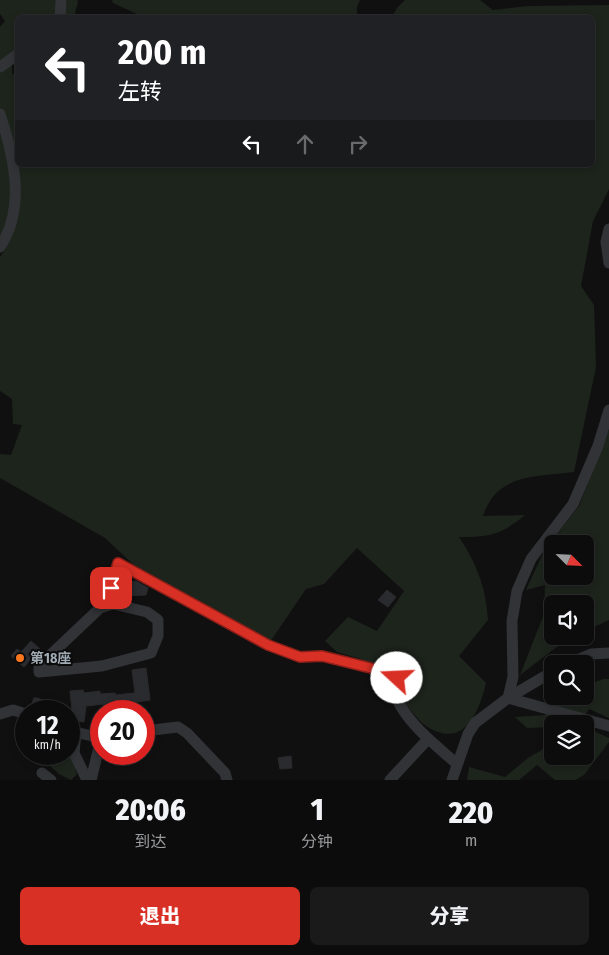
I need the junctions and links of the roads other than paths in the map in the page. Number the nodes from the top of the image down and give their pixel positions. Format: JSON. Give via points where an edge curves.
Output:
{"nodes":[{"id":1,"x":61,"y":0,"type":"edge"},
{"id":2,"x":60,"y":15,"type":"edge"},
{"id":3,"x":15,"y":56,"type":"edge"},
{"id":4,"x":0,"y":67,"type":"edge"},
{"id":5,"x":0,"y":114,"type":"edge"},
{"id":6,"x":609,"y":229,"type":"edge"},
{"id":7,"x":0,"y":247,"type":"edge"},
{"id":8,"x":609,"y":263,"type":"edge"},
{"id":9,"x":609,"y":410,"type":"edge"},
{"id":10,"x":113,"y":604,"type":"junction"},
{"id":11,"x":609,"y":653,"type":"edge"},
{"id":12,"x":589,"y":655,"type":"edge"},
{"id":13,"x":544,"y":677,"type":"edge"},
{"id":14,"x":508,"y":698,"type":"junction"},
{"id":15,"x":15,"y":711,"type":"edge"},
{"id":16,"x":0,"y":714,"type":"edge"},
{"id":17,"x":609,"y":726,"type":"edge"},
{"id":18,"x":155,"y":730,"type":"edge"},
{"id":19,"x":428,"y":739,"type":"junction"},
{"id":20,"x":457,"y":764,"type":"junction"},
{"id":21,"x":79,"y":765,"type":"edge"},
{"id":22,"x":95,"y":765,"type":"edge"},
{"id":23,"x":86,"y":780,"type":"edge"},
{"id":24,"x":91,"y":780,"type":"edge"},
{"id":25,"x":227,"y":780,"type":"edge"},
{"id":26,"x":390,"y":780,"type":"edge"},
{"id":27,"x":452,"y":780,"type":"edge"}],
"edges":[{"from":1,"to":2,"type":"street"},
{"from":3,"to":4,"type":"street"},
{"from":5,"to":7,"type":"street","via":[[11,151],[15,194],[13,221]]},
{"from":6,"to":8,"type":"street","via":[[606,242]]},
{"from":9,"to":14,"type":"street","via":[[598,446],[573,504],[531,559],[517,591],[512,621],[513,677]]},
{"from":10,"to":10,"type":"street","via":[[148,612],[158,620],[158,636],[151,653],[102,666],[39,672],[43,662],[100,608]]},
{"from":10,"to":19,"type":"street","via":[[111,588],[118,563],[268,645],[300,657],[322,656],[395,674],[399,703]]},
{"from":11,"to":12,"type":"street"},
{"from":13,"to":14,"type":"street"},
{"from":14,"to":17,"type":"street"},
{"from":14,"to":20,"type":"street","via":[[475,723]]},
{"from":15,"to":16,"type":"street"},
{"from":18,"to":25,"type":"street","via":[[178,727],[187,733],[225,773]]},
{"from":19,"to":20,"type":"street"},
{"from":19,"to":26,"type":"street"},
{"from":20,"to":27,"type":"street"},
{"from":21,"to":23,"type":"street"},
{"from":22,"to":24,"type":"street"}]}
